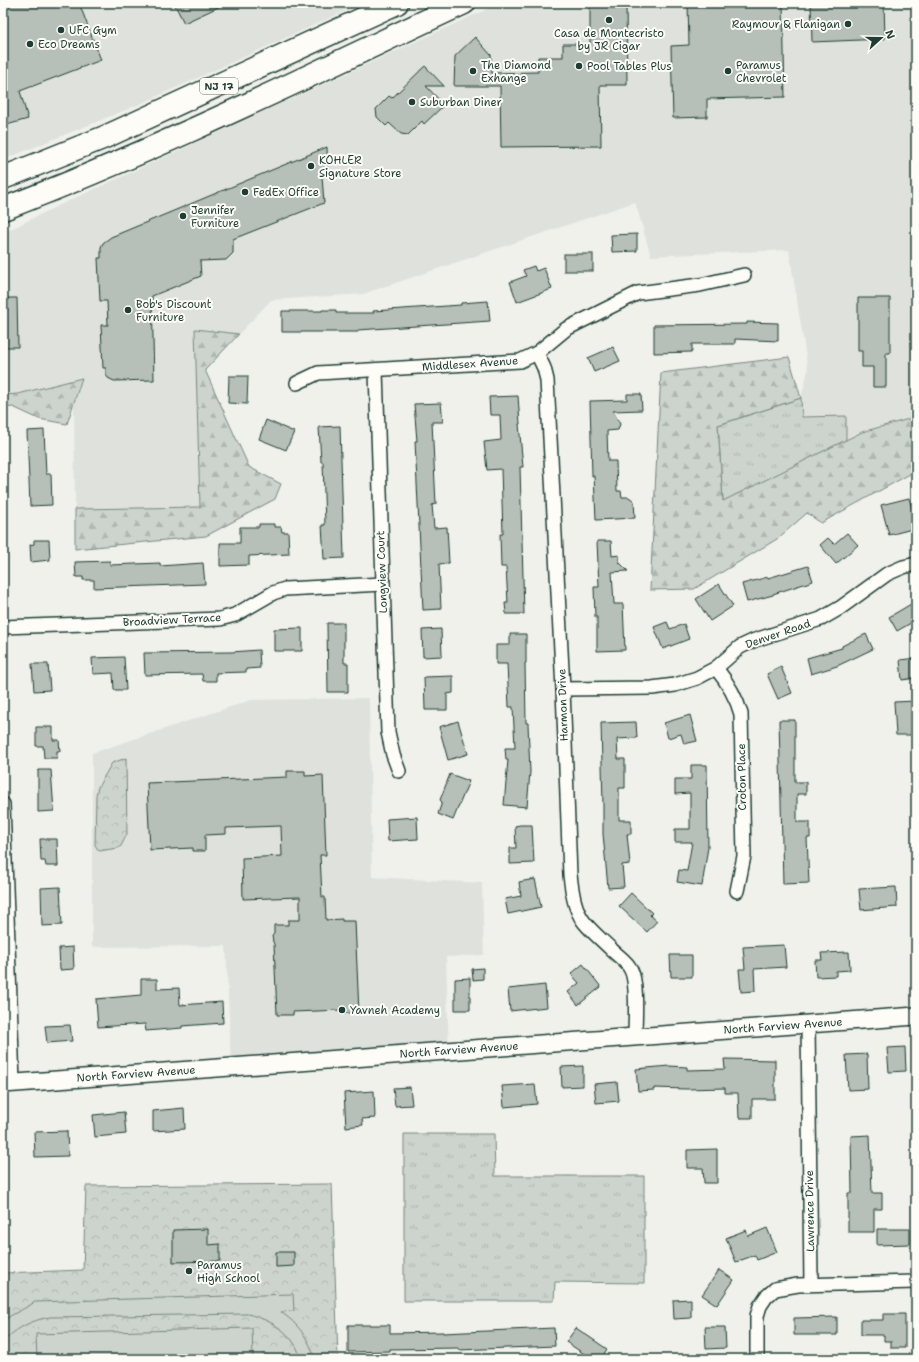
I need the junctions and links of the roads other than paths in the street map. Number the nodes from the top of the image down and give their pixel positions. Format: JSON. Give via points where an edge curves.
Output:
{"nodes":[{"id":1,"x":397,"y":3,"type":"edge"},
{"id":2,"x":464,"y":3,"type":"edge"},
{"id":3,"x":3,"y":178,"type":"edge"},
{"id":4,"x":3,"y":209,"type":"edge"},
{"id":5,"x":744,"y":275,"type":"dead end"},
{"id":6,"x":537,"y":353,"type":"junction"},
{"id":7,"x":376,"y":371,"type":"junction"},
{"id":8,"x":297,"y":383,"type":"dead end"},
{"id":9,"x":916,"y":564,"type":"edge"},
{"id":10,"x":383,"y":584,"type":"junction"},
{"id":11,"x":3,"y":627,"type":"edge"},
{"id":12,"x":716,"y":668,"type":"junction"},
{"id":13,"x":563,"y":690,"type":"junction"},
{"id":14,"x":399,"y":771,"type":"dead end"},
{"id":15,"x":3,"y":804,"type":"edge"},
{"id":16,"x":737,"y":892,"type":"dead end"},
{"id":17,"x":916,"y":1016,"type":"edge"},
{"id":18,"x":808,"y":1024,"type":"junction"},
{"id":19,"x":635,"y":1037,"type":"junction"},
{"id":20,"x":8,"y":1083,"type":"edge"},
{"id":21,"x":916,"y":1282,"type":"edge"},
{"id":22,"x":811,"y":1284,"type":"junction"},
{"id":23,"x":757,"y":1359,"type":"edge"}],
"edges":[{"from":1,"to":3,"type":"highway","number":"NJ 17","via":[[105,138]]},
{"from":2,"to":4,"type":"highway","number":"NJ 17","via":[[117,164]]},
{"from":5,"to":6,"type":"street","name":"Middlesex Avenue","via":[[700,285],[638,293],[566,329]]},
{"from":6,"to":7,"type":"street","name":"Middlesex Avenue","via":[[520,361]]},
{"from":6,"to":13,"type":"street","name":"Harmon Drive","via":[[547,380]]},
{"from":7,"to":8,"type":"street","name":"Middlesex Avenue","via":[[318,373]]},
{"from":7,"to":10,"type":"street","name":"Longview Court"},
{"from":9,"to":12,"type":"street","name":"Denver Road","via":[[887,574],[821,619],[740,647]]},
{"from":10,"to":11,"type":"street","name":"Broadview Terrace","via":[[285,589],[235,615],[220,619]]},
{"from":10,"to":14,"type":"street","name":"Longview Court","via":[[388,732]]},
{"from":12,"to":13,"type":"street","name":"Denver Road","via":[[675,685]]},
{"from":12,"to":16,"type":"street","name":"Croton Place","via":[[737,699],[741,714],[744,856]]},
{"from":13,"to":19,"type":"street","name":"Harmon Drive","via":[[572,891],[584,921],[632,971],[635,985]]},
{"from":15,"to":20,"type":"street"},
{"from":17,"to":18,"type":"street","name":"North Farview Avenue"},
{"from":18,"to":19,"type":"street","name":"North Farview Avenue"},
{"from":18,"to":22,"type":"street","name":"Lawrence Drive"},
{"from":19,"to":20,"type":"street","name":"North Farview Avenue"},
{"from":21,"to":22,"type":"street"},
{"from":22,"to":23,"type":"street","via":[[787,1286],[766,1296],[756,1316]]}]}
